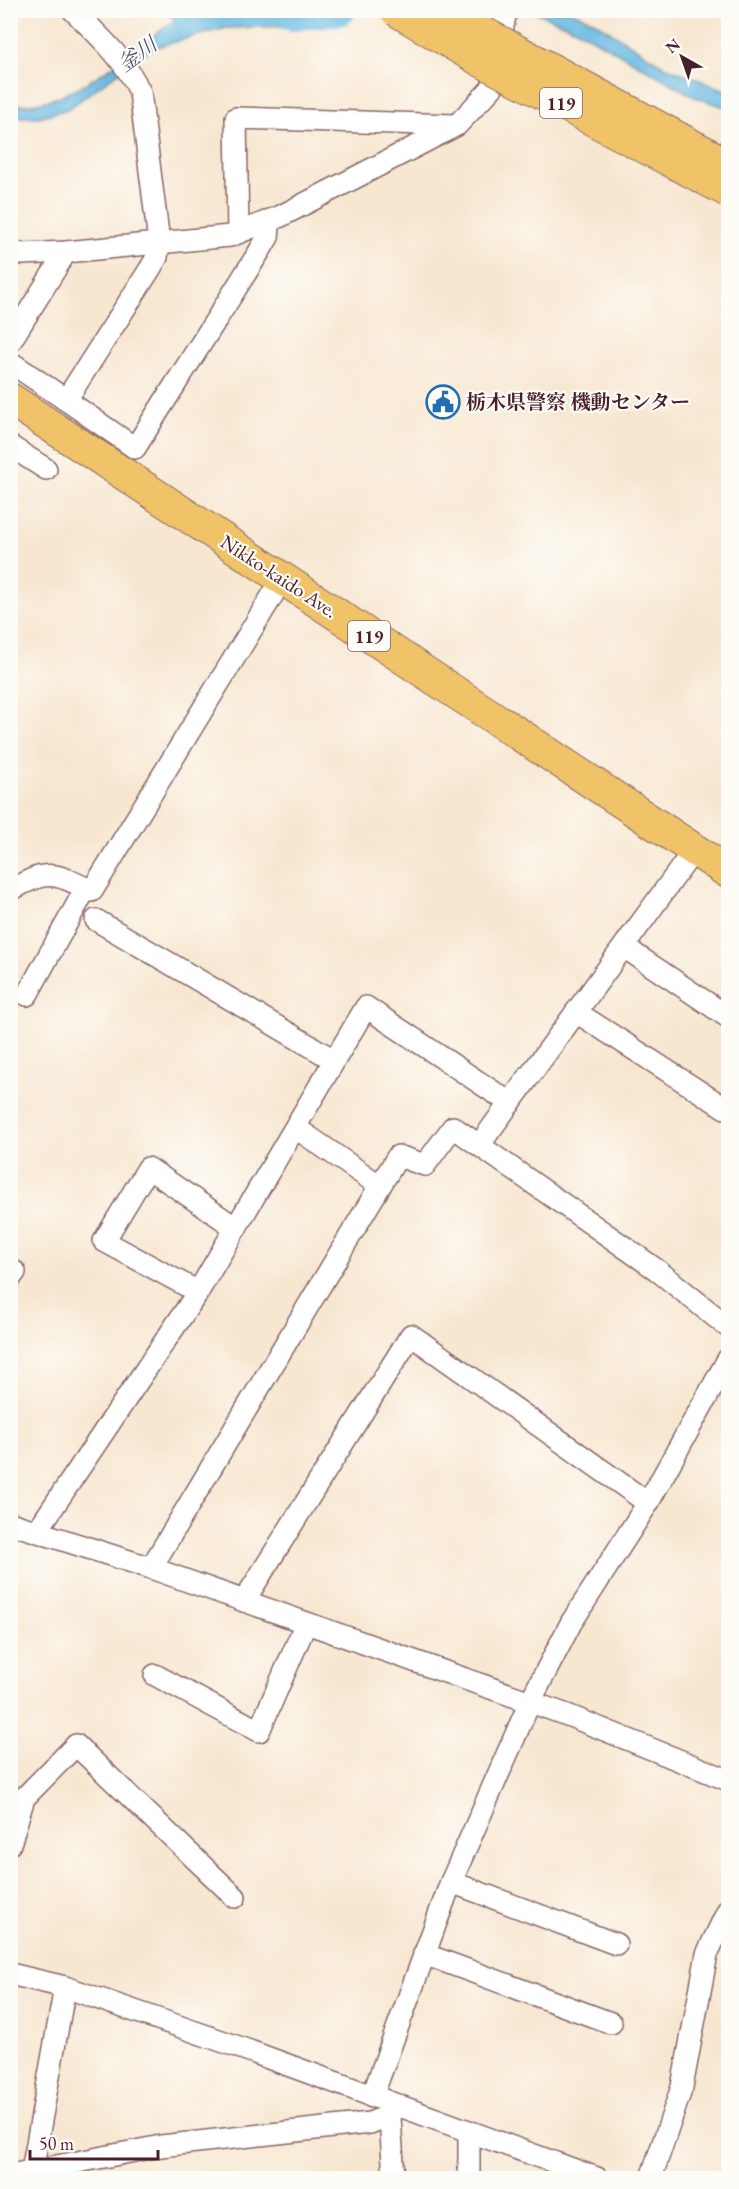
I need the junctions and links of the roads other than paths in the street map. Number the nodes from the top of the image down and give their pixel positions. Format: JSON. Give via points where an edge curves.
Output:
{"nodes":[{"id":1,"x":73,"y":10,"type":"edge"},
{"id":2,"x":383,"y":10,"type":"edge"},
{"id":3,"x":396,"y":10,"type":"edge"},
{"id":4,"x":441,"y":10,"type":"edge"},
{"id":5,"x":473,"y":10,"type":"edge"},
{"id":6,"x":505,"y":19,"type":"edge"},
{"id":7,"x":494,"y":77,"type":"junction"},
{"id":8,"x":457,"y":125,"type":"junction"},
{"id":9,"x":729,"y":147,"type":"edge"},
{"id":10,"x":729,"y":165,"type":"edge"},
{"id":11,"x":729,"y":191,"type":"edge"},
{"id":12,"x":729,"y":199,"type":"edge"},
{"id":13,"x":270,"y":220,"type":"junction"},
{"id":14,"x":238,"y":233,"type":"junction"},
{"id":15,"x":159,"y":242,"type":"junction"},
{"id":16,"x":10,"y":251,"type":"edge"},
{"id":17,"x":66,"y":252,"type":"junction"},
{"id":18,"x":10,"y":342,"type":"edge"},
{"id":19,"x":10,"y":363,"type":"edge"},
{"id":20,"x":10,"y":399,"type":"edge"},
{"id":21,"x":66,"y":400,"type":"junction"},
{"id":22,"x":11,"y":447,"type":"edge"},
{"id":23,"x":46,"y":469,"type":"dead end"},
{"id":24,"x":283,"y":578,"type":"junction"},
{"id":25,"x":694,"y":850,"type":"junction"},
{"id":26,"x":729,"y":872,"type":"edge"},
{"id":27,"x":86,"y":888,"type":"junction"},
{"id":28,"x":10,"y":891,"type":"edge"},
{"id":29,"x":96,"y":920,"type":"dead end"},
{"id":30,"x":624,"y":947,"type":"junction"},
{"id":31,"x":27,"y":995,"type":"dead end"},
{"id":32,"x":576,"y":1012,"type":"junction"},
{"id":33,"x":729,"y":1017,"type":"edge"},
{"id":34,"x":334,"y":1060,"type":"junction"},
{"id":35,"x":729,"y":1102,"type":"edge"},
{"id":36,"x":510,"y":1103,"type":"junction"},
{"id":37,"x":296,"y":1128,"type":"junction"},
{"id":38,"x":480,"y":1144,"type":"junction"},
{"id":39,"x":380,"y":1186,"type":"junction"},
{"id":40,"x":236,"y":1227,"type":"junction"},
{"id":41,"x":10,"y":1270,"type":"edge"},
{"id":42,"x":10,"y":1279,"type":"edge"},
{"id":43,"x":198,"y":1292,"type":"junction"},
{"id":44,"x":729,"y":1327,"type":"edge"},
{"id":45,"x":729,"y":1359,"type":"edge"},
{"id":46,"x":648,"y":1503,"type":"junction"},
{"id":47,"x":10,"y":1523,"type":"edge"},
{"id":48,"x":37,"y":1532,"type":"junction"},
{"id":49,"x":151,"y":1568,"type":"junction"},
{"id":50,"x":244,"y":1601,"type":"junction"},
{"id":51,"x":306,"y":1623,"type":"junction"},
{"id":52,"x":155,"y":1676,"type":"dead end"},
{"id":53,"x":530,"y":1702,"type":"junction"},
{"id":54,"x":729,"y":1780,"type":"edge"},
{"id":55,"x":10,"y":1844,"type":"edge"},
{"id":56,"x":451,"y":1882,"type":"junction"},
{"id":57,"x":235,"y":1897,"type":"dead end"},
{"id":58,"x":729,"y":1910,"type":"edge"},
{"id":59,"x":616,"y":1944,"type":"dead end"},
{"id":60,"x":424,"y":1954,"type":"junction"},
{"id":61,"x":10,"y":1974,"type":"edge"},
{"id":62,"x":65,"y":1987,"type":"junction"},
{"id":63,"x":612,"y":2023,"type":"dead end"},
{"id":64,"x":384,"y":2105,"type":"junction"},
{"id":65,"x":469,"y":2132,"type":"junction"},
{"id":66,"x":32,"y":2171,"type":"junction"},
{"id":67,"x":10,"y":2175,"type":"edge"},
{"id":68,"x":65,"y":2178,"type":"edge"},
{"id":69,"x":394,"y":2178,"type":"edge"},
{"id":70,"x":470,"y":2178,"type":"edge"},
{"id":71,"x":597,"y":2178,"type":"edge"},
{"id":72,"x":651,"y":2178,"type":"edge"}],
"edges":[{"from":1,"to":15,"type":"street","via":[[114,50],[140,93]]},
{"from":2,"to":7,"type":"street"},
{"from":3,"to":11,"type":"highway","number":"119","bridge":true,"via":[[478,59]]},
{"from":4,"to":10,"type":"highway","number":"119","bridge":true},
{"from":5,"to":6,"type":"street"},
{"from":6,"to":7,"type":"street"},
{"from":6,"to":9,"type":"street"},
{"from":7,"to":8,"type":"street","via":[[492,88]]},
{"from":7,"to":12,"type":"street"},
{"from":8,"to":13,"type":"street"},
{"from":8,"to":14,"type":"street","via":[[236,118]]},
{"from":13,"to":14,"type":"street"},
{"from":13,"to":21,"type":"street","via":[[268,237],[135,448]]},
{"from":14,"to":15,"type":"street"},
{"from":15,"to":17,"type":"street"},
{"from":15,"to":21,"type":"street","via":[[150,269]]},
{"from":16,"to":17,"type":"street"},
{"from":17,"to":18,"type":"street"},
{"from":19,"to":21,"type":"street"},
{"from":20,"to":24,"type":"highway","name":"Nikko-kaido Ave.","number":"119"},
{"from":22,"to":23,"type":"street"},
{"from":24,"to":25,"type":"highway","name":"Nikko-kaido Ave.","number":"119"},
{"from":24,"to":27,"type":"street","via":[[92,891]]},
{"from":25,"to":26,"type":"highway","name":"Nikko-kaido Ave.","number":"119"},
{"from":25,"to":30,"type":"street"},
{"from":27,"to":28,"type":"street","via":[[66,879],[41,875]]},
{"from":27,"to":31,"type":"street"},
{"from":29,"to":34,"type":"street"},
{"from":30,"to":32,"type":"street"},
{"from":30,"to":33,"type":"street"},
{"from":32,"to":35,"type":"street","via":[[725,1108]]},
{"from":32,"to":36,"type":"street"},
{"from":34,"to":36,"type":"street","via":[[366,1007]]},
{"from":34,"to":37,"type":"street"},
{"from":36,"to":38,"type":"street"},
{"from":37,"to":39,"type":"street"},
{"from":37,"to":40,"type":"street"},
{"from":38,"to":39,"type":"street","via":[[453,1127],[425,1165],[398,1156]]},
{"from":38,"to":44,"type":"street","via":[[657,1270]]},
{"from":39,"to":49,"type":"street"},
{"from":40,"to":43,"type":"street"},
{"from":40,"to":43,"type":"street","via":[[148,1168],[105,1241]]},
{"from":41,"to":42,"type":"street","via":[[15,1272]]},
{"from":43,"to":48,"type":"street"},
{"from":45,"to":46,"type":"street"},
{"from":46,"to":50,"type":"street","via":[[411,1335]]},
{"from":46,"to":53,"type":"street","via":[[571,1623]]},
{"from":47,"to":48,"type":"street"},
{"from":48,"to":49,"type":"street"},
{"from":49,"to":50,"type":"street"},
{"from":50,"to":51,"type":"street"},
{"from":51,"to":52,"type":"street","via":[[259,1731]]},
{"from":51,"to":53,"type":"street"},
{"from":53,"to":54,"type":"street"},
{"from":53,"to":56,"type":"street"},
{"from":55,"to":57,"type":"street","via":[[24,1798],[76,1745]]},
{"from":56,"to":59,"type":"street"},
{"from":56,"to":60,"type":"street"},
{"from":58,"to":72,"type":"street","via":[[707,1954],[682,2087]]},
{"from":60,"to":63,"type":"street"},
{"from":60,"to":64,"type":"street"},
{"from":61,"to":62,"type":"street"},
{"from":62,"to":64,"type":"street","via":[[233,2045]]},
{"from":62,"to":66,"type":"street"},
{"from":64,"to":65,"type":"street"},
{"from":64,"to":66,"type":"street","via":[[370,2123],[161,2146]]},
{"from":64,"to":69,"type":"street"},
{"from":65,"to":70,"type":"street"},
{"from":65,"to":71,"type":"street"},
{"from":66,"to":67,"type":"street"},
{"from":66,"to":68,"type":"street"}]}
